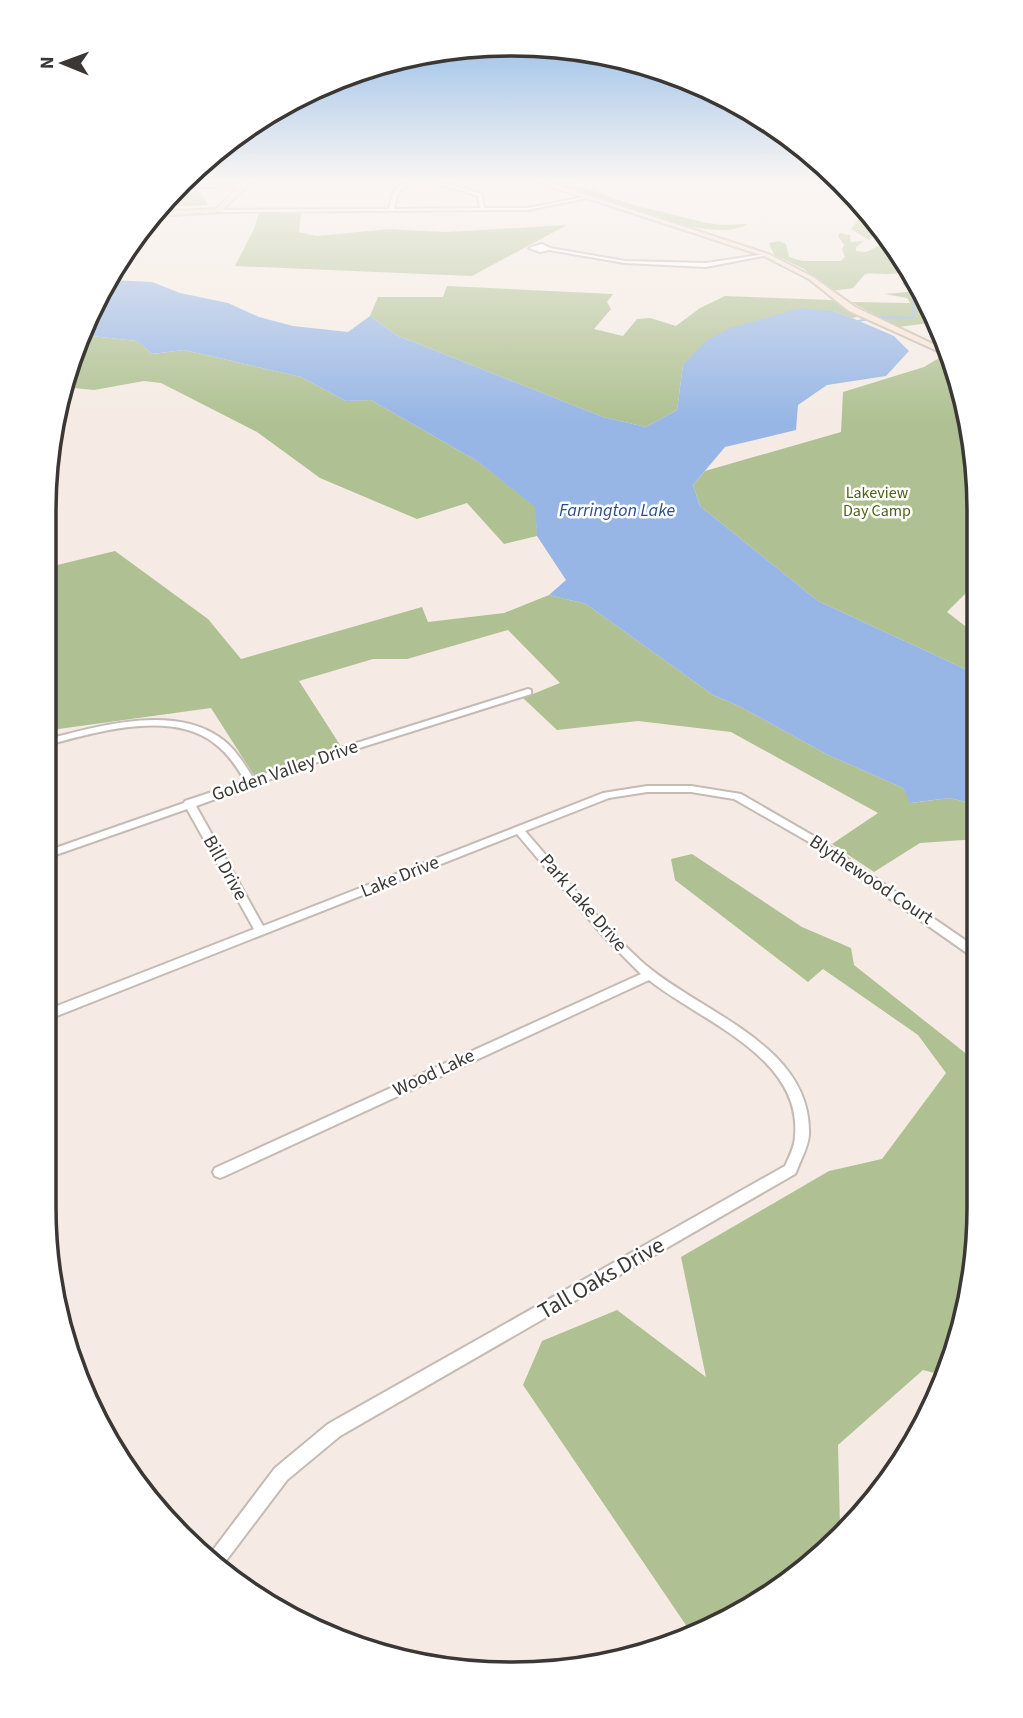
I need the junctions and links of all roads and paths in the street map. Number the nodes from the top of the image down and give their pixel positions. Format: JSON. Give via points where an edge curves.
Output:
{"nodes":[{"id":1,"x":614,"y":260,"type":"edge"},
{"id":2,"x":732,"y":260,"type":"edge"},
{"id":3,"x":778,"y":260,"type":"edge"},
{"id":4,"x":937,"y":349,"type":"edge"},
{"id":5,"x":528,"y":692,"type":"dead end"},
{"id":6,"x":56,"y":740,"type":"edge"},
{"id":7,"x":251,"y":783,"type":"junction"},
{"id":8,"x":189,"y":803,"type":"junction"},
{"id":9,"x":761,"y":810,"type":"joint"},
{"id":10,"x":518,"y":829,"type":"junction"},
{"id":11,"x":56,"y":852,"type":"edge"},
{"id":12,"x":261,"y":932,"type":"junction"},
{"id":13,"x":967,"y":947,"type":"edge"},
{"id":14,"x":649,"y":975,"type":"junction"},
{"id":15,"x":56,"y":1011,"type":"edge"},
{"id":16,"x":220,"y":1172,"type":"dead end"},
{"id":17,"x":219,"y":1556,"type":"edge"}],
"edges":[{"from":1,"to":2,"type":"street","via":[[706,265]]},
{"from":3,"to":4,"type":"street","via":[[811,278],[842,303]]},
{"from":5,"to":7,"type":"street","name":"Golden Valley Drive"},
{"from":6,"to":7,"type":"street","via":[[132,724],[175,725],[209,734],[229,750]]},
{"from":7,"to":8,"type":"street","name":"Golden Valley Drive"},
{"from":8,"to":11,"type":"street","name":"Golden Valley Drive"},
{"from":8,"to":12,"type":"street","name":"Bill Drive"},
{"from":9,"to":10,"type":"street","name":"Lake Drive","via":[[737,796],[647,789],[607,795]]},
{"from":9,"to":13,"type":"street","name":"Blythewood Court","via":[[814,839]]},
{"from":10,"to":12,"type":"street","name":"Lake Drive"},
{"from":10,"to":14,"type":"street","name":"Park Lake Drive"},
{"from":12,"to":15,"type":"street","name":"Lake Drive"},
{"from":14,"to":16,"type":"street","name":"Wood Lake"},
{"from":14,"to":17,"type":"street","name":"Tall Oaks Drive","via":[[757,1046],[787,1077],[801,1106],[802,1136],[790,1170],[334,1430],[281,1474]]}]}
